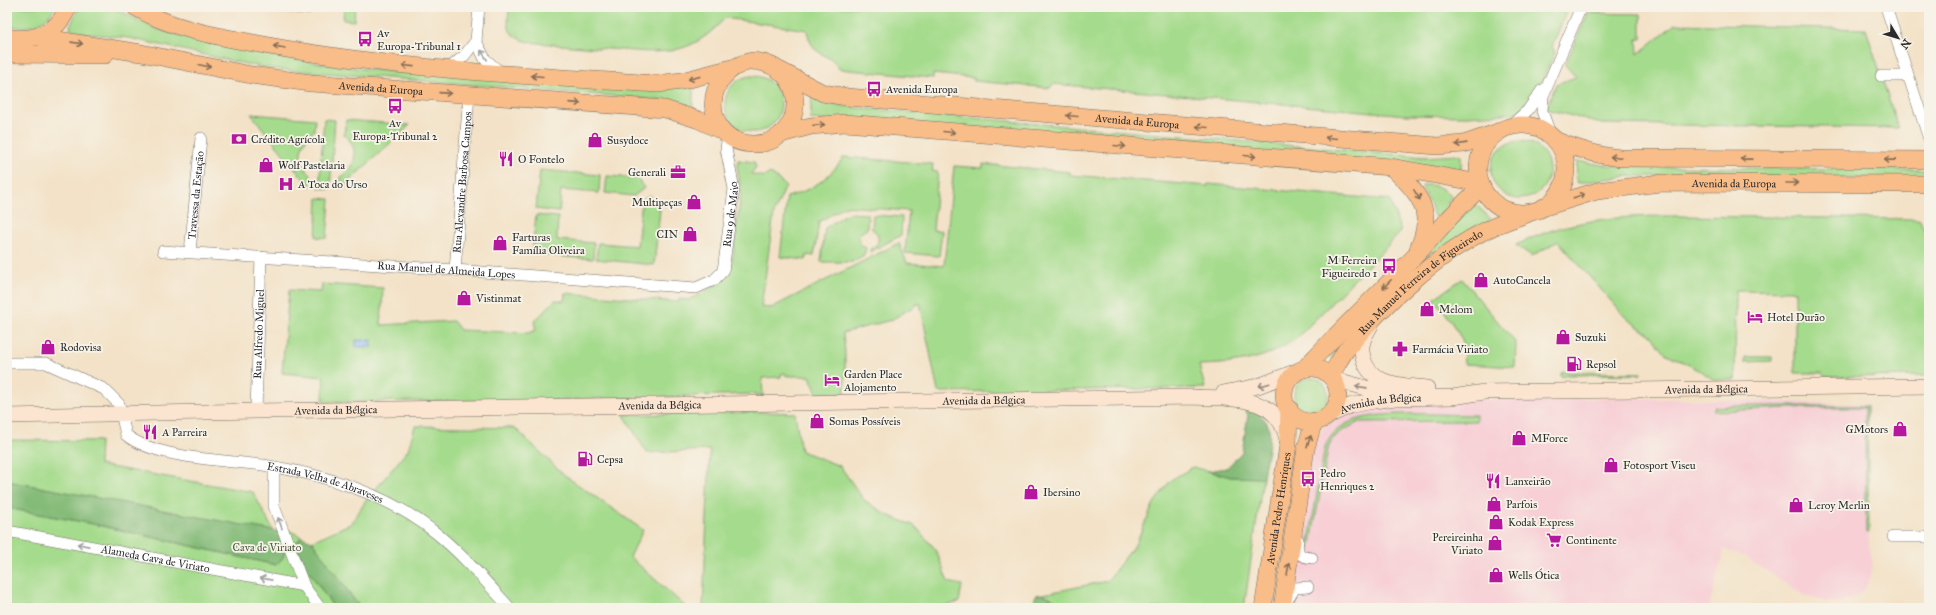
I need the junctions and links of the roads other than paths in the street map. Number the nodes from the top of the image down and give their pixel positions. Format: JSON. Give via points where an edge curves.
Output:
{"nodes":[{"id":1,"x":68,"y":7,"type":"edge"},
{"id":2,"x":135,"y":7,"type":"edge"},
{"id":3,"x":479,"y":7,"type":"edge"},
{"id":4,"x":1581,"y":7,"type":"edge"},
{"id":5,"x":1886,"y":7,"type":"edge"},
{"id":6,"x":38,"y":37,"type":"junction"},
{"id":7,"x":12,"y":40,"type":"edge"},
{"id":8,"x":476,"y":41,"type":"junction"},
{"id":9,"x":141,"y":53,"type":"junction"},
{"id":10,"x":7,"y":54,"type":"edge"},
{"id":11,"x":732,"y":68,"type":"junction"},
{"id":12,"x":447,"y":70,"type":"junction"},
{"id":13,"x":781,"y":71,"type":"junction"},
{"id":14,"x":501,"y":73,"type":"junction"},
{"id":15,"x":1881,"y":76,"type":"dead end"},
{"id":16,"x":1908,"y":76,"type":"junction"},
{"id":17,"x":1550,"y":78,"type":"junction"},
{"id":18,"x":468,"y":95,"type":"junction"},
{"id":19,"x":1504,"y":130,"type":"junction"},
{"id":20,"x":725,"y":133,"type":"junction"},
{"id":21,"x":782,"y":134,"type":"junction"},
{"id":22,"x":201,"y":138,"type":"dead end"},
{"id":23,"x":1553,"y":138,"type":"junction"},
{"id":24,"x":1929,"y":139,"type":"edge"},
{"id":25,"x":1929,"y":160,"type":"edge"},
{"id":26,"x":1391,"y":167,"type":"junction"},
{"id":27,"x":1481,"y":185,"type":"junction"},
{"id":28,"x":1927,"y":186,"type":"edge"},
{"id":29,"x":1536,"y":211,"type":"junction"},
{"id":30,"x":163,"y":251,"type":"dead end"},
{"id":31,"x":190,"y":252,"type":"junction"},
{"id":32,"x":1415,"y":256,"type":"junction"},
{"id":33,"x":261,"y":257,"type":"junction"},
{"id":34,"x":455,"y":270,"type":"junction"},
{"id":35,"x":723,"y":270,"type":"joint"},
{"id":36,"x":1372,"y":322,"type":"junction"},
{"id":37,"x":7,"y":363,"type":"edge"},
{"id":38,"x":1302,"y":370,"type":"junction"},
{"id":39,"x":1332,"y":378,"type":"junction"},
{"id":40,"x":1929,"y":386,"type":"edge"},
{"id":41,"x":1426,"y":388,"type":"junction"},
{"id":42,"x":1484,"y":392,"type":"junction"},
{"id":43,"x":1194,"y":397,"type":"junction"},
{"id":44,"x":1287,"y":406,"type":"junction"},
{"id":45,"x":256,"y":410,"type":"junction"},
{"id":46,"x":121,"y":414,"type":"junction"},
{"id":47,"x":7,"y":416,"type":"edge"},
{"id":48,"x":1320,"y":419,"type":"junction"},
{"id":49,"x":1288,"y":445,"type":"junction"},
{"id":50,"x":274,"y":467,"type":"junction"},
{"id":51,"x":1299,"y":496,"type":"junction"},
{"id":52,"x":7,"y":531,"type":"edge"},
{"id":53,"x":1929,"y":536,"type":"edge"},
{"id":54,"x":1894,"y":538,"type":"dead end"},
{"id":55,"x":1312,"y":558,"type":"dead end"},
{"id":56,"x":304,"y":586,"type":"junction"},
{"id":57,"x":1308,"y":587,"type":"dead end"},
{"id":58,"x":320,"y":608,"type":"edge"},
{"id":59,"x":510,"y":608,"type":"edge"},
{"id":60,"x":1263,"y":608,"type":"edge"},
{"id":61,"x":1283,"y":608,"type":"edge"}],
"edges":[{"from":1,"to":6,"type":"main road","via":[[53,29]]},
{"from":12,"to":2,"type":"main road","one_way":true,"via":[[351,60],[230,38],[187,28]]},
{"from":3,"to":8,"type":"street"},
{"from":4,"to":17,"type":"street"},
{"from":5,"to":16,"type":"street"},
{"from":6,"to":7,"type":"main road"},
{"from":6,"to":9,"type":"main road","name":"Avenida da Europa","one_way":true},
{"from":8,"to":12,"type":"street","via":[[464,56]]},
{"from":14,"to":8,"type":"street","one_way":true,"via":[[486,59]]},
{"from":9,"to":10,"type":"main road","via":[[95,56]]},
{"from":9,"to":18,"type":"main road","name":"Avenida da Europa","one_way":true,"via":[[281,80]]},
{"from":11,"to":13,"type":"main road","via":[[752,61],[762,62]]},
{"from":11,"to":14,"type":"main road","one_way":true,"via":[[682,81],[658,84]]},
{"from":11,"to":20,"type":"main road","via":[[716,87],[713,99],[714,111]]},
{"from":12,"to":14,"type":"main road"},
{"from":19,"to":13,"type":"main road","name":"Avenida da Europa","one_way":true,"via":[[1464,144],[1437,146],[847,97],[823,93]]},
{"from":13,"to":21,"type":"main road","via":[[790,82],[795,95],[795,109]]},
{"from":15,"to":16,"type":"street"},
{"from":16,"to":24,"type":"street"},
{"from":17,"to":19,"type":"street","via":[[1533,104]]},
{"from":17,"to":23,"type":"street","via":[[1542,107]]},
{"from":18,"to":20,"type":"main road","name":"Avenida da Europa","one_way":true,"via":[[665,109],[700,120]]},
{"from":18,"to":34,"type":"street","name":"Rua Alexandre Barbosa Campos"},
{"from":19,"to":23,"type":"main road","via":[[1522,125],[1534,127]]},
{"from":19,"to":27,"type":"main road","via":[[1487,142],[1480,155],[1478,169]]},
{"from":20,"to":21,"type":"main road","via":[[739,141],[754,144],[769,141]]},
{"from":20,"to":35,"type":"street","name":"Rua 9 de Maio","via":[[734,189]]},
{"from":21,"to":26,"type":"main road","one_way":true,"via":[[811,126],[845,123]]},
{"from":22,"to":31,"type":"street","name":"Travessa da Estação"},
{"from":25,"to":23,"type":"main road","one_way":true,"via":[[1621,158],[1576,149]]},
{"from":23,"to":29,"type":"main road","via":[[1566,164],[1565,178],[1561,190],[1553,201]]},
{"from":26,"to":27,"type":"main road"},
{"from":26,"to":32,"type":"main road","one_way":true,"via":[[1414,189],[1423,205],[1425,230]]},
{"from":27,"to":29,"type":"main road","via":[[1494,204],[1505,210],[1517,213]]},
{"from":27,"to":32,"type":"main road","name":"Rua Manuel Ferreira de Figueiredo"},
{"from":29,"to":28,"type":"main road","name":"Avenida da Europa","one_way":true,"via":[[1597,191],[1660,183]]},
{"from":29,"to":36,"type":"main road","name":"Rua Manuel Ferreira de Figueiredo","via":[[1492,228],[1441,259],[1415,280]]},
{"from":30,"to":31,"type":"street","name":"Rua Manuel de Almeida Lopes"},
{"from":31,"to":33,"type":"street","name":"Rua Manuel de Almeida Lopes"},
{"from":32,"to":38,"type":"main road","name":"Rua Manuel Ferreira de Figueiredo","one_way":true},
{"from":33,"to":34,"type":"street","name":"Rua Manuel de Almeida Lopes"},
{"from":33,"to":45,"type":"street","name":"Rua Alfredo Miguel"},
{"from":34,"to":35,"type":"street","name":"Rua Manuel de Almeida Lopes","via":[[690,289],[706,285]]},
{"from":36,"to":39,"type":"main road","name":"Rua Manuel Ferreira de Figueiredo","via":[[1345,351]]},
{"from":36,"to":41,"type":"main road","name":"Avenida da Bélgica","via":[[1363,342],[1362,352],[1364,364],[1370,373],[1392,384]]},
{"from":37,"to":46,"type":"street","name":"Estrada Velha de Abraveses","via":[[46,363],[104,389],[119,404]]},
{"from":38,"to":39,"type":"main road","name":"Avenida da Bélgica","via":[[1318,369]]},
{"from":38,"to":43,"type":"main road","one_way":true,"via":[[1258,386]]},
{"from":38,"to":44,"type":"main road","via":[[1288,380],[1284,392]]},
{"from":41,"to":39,"type":"main road","name":"Avenida da Bélgica","one_way":true,"via":[[1366,388]]},
{"from":39,"to":48,"type":"main road","name":"Avenida da Bélgica","via":[[1337,387],[1337,400],[1332,411]]},
{"from":40,"to":42,"type":"main road","name":"Avenida da Bélgica"},
{"from":41,"to":42,"type":"main road","name":"Avenida da Bélgica","via":[[1469,388]]},
{"from":42,"to":48,"type":"main road","name":"Avenida da Bélgica","via":[[1453,397],[1374,401],[1352,405]]},
{"from":43,"to":44,"type":"main road","via":[[1244,397]]},
{"from":43,"to":45,"type":"main road","name":"Avenida da Bélgica"},
{"from":43,"to":49,"type":"main road","name":"Avenida da Bélgica","via":[[1260,404],[1277,417],[1285,430]]},
{"from":44,"to":48,"type":"main road","via":[[1294,416],[1302,420]]},
{"from":44,"to":49,"type":"main road","name":"Avenida Pedro Henriques"},
{"from":45,"to":46,"type":"main road","name":"Avenida da Bélgica"},
{"from":46,"to":47,"type":"main road","name":"Avenida da Bélgica"},
{"from":46,"to":50,"type":"street","name":"Estrada Velha de Abraveses","via":[[126,435],[143,446],[206,459]]},
{"from":51,"to":48,"type":"main road","name":"Avenida Pedro Henriques","one_way":true,"via":[[1306,448]]},
{"from":49,"to":60,"type":"main road","name":"Avenida Pedro Henriques"},
{"from":56,"to":50,"type":"street","one_way":true,"via":[[274,506]]},
{"from":50,"to":59,"type":"street","name":"Estrada Velha de Abraveses","via":[[355,487],[413,516],[459,553]]},
{"from":51,"to":55,"type":"street","name":"Avenida Pedro Henriques","via":[[1303,509],[1296,550],[1300,556]]},
{"from":61,"to":51,"type":"main road","name":"Avenida Pedro Henriques","one_way":true},
{"from":56,"to":52,"type":"street","name":"Alameda Cava de Viriato","one_way":true},
{"from":53,"to":54,"type":"street"},
{"from":56,"to":58,"type":"street"},
{"from":57,"to":61,"type":"street","via":[[1295,588]]}]}
